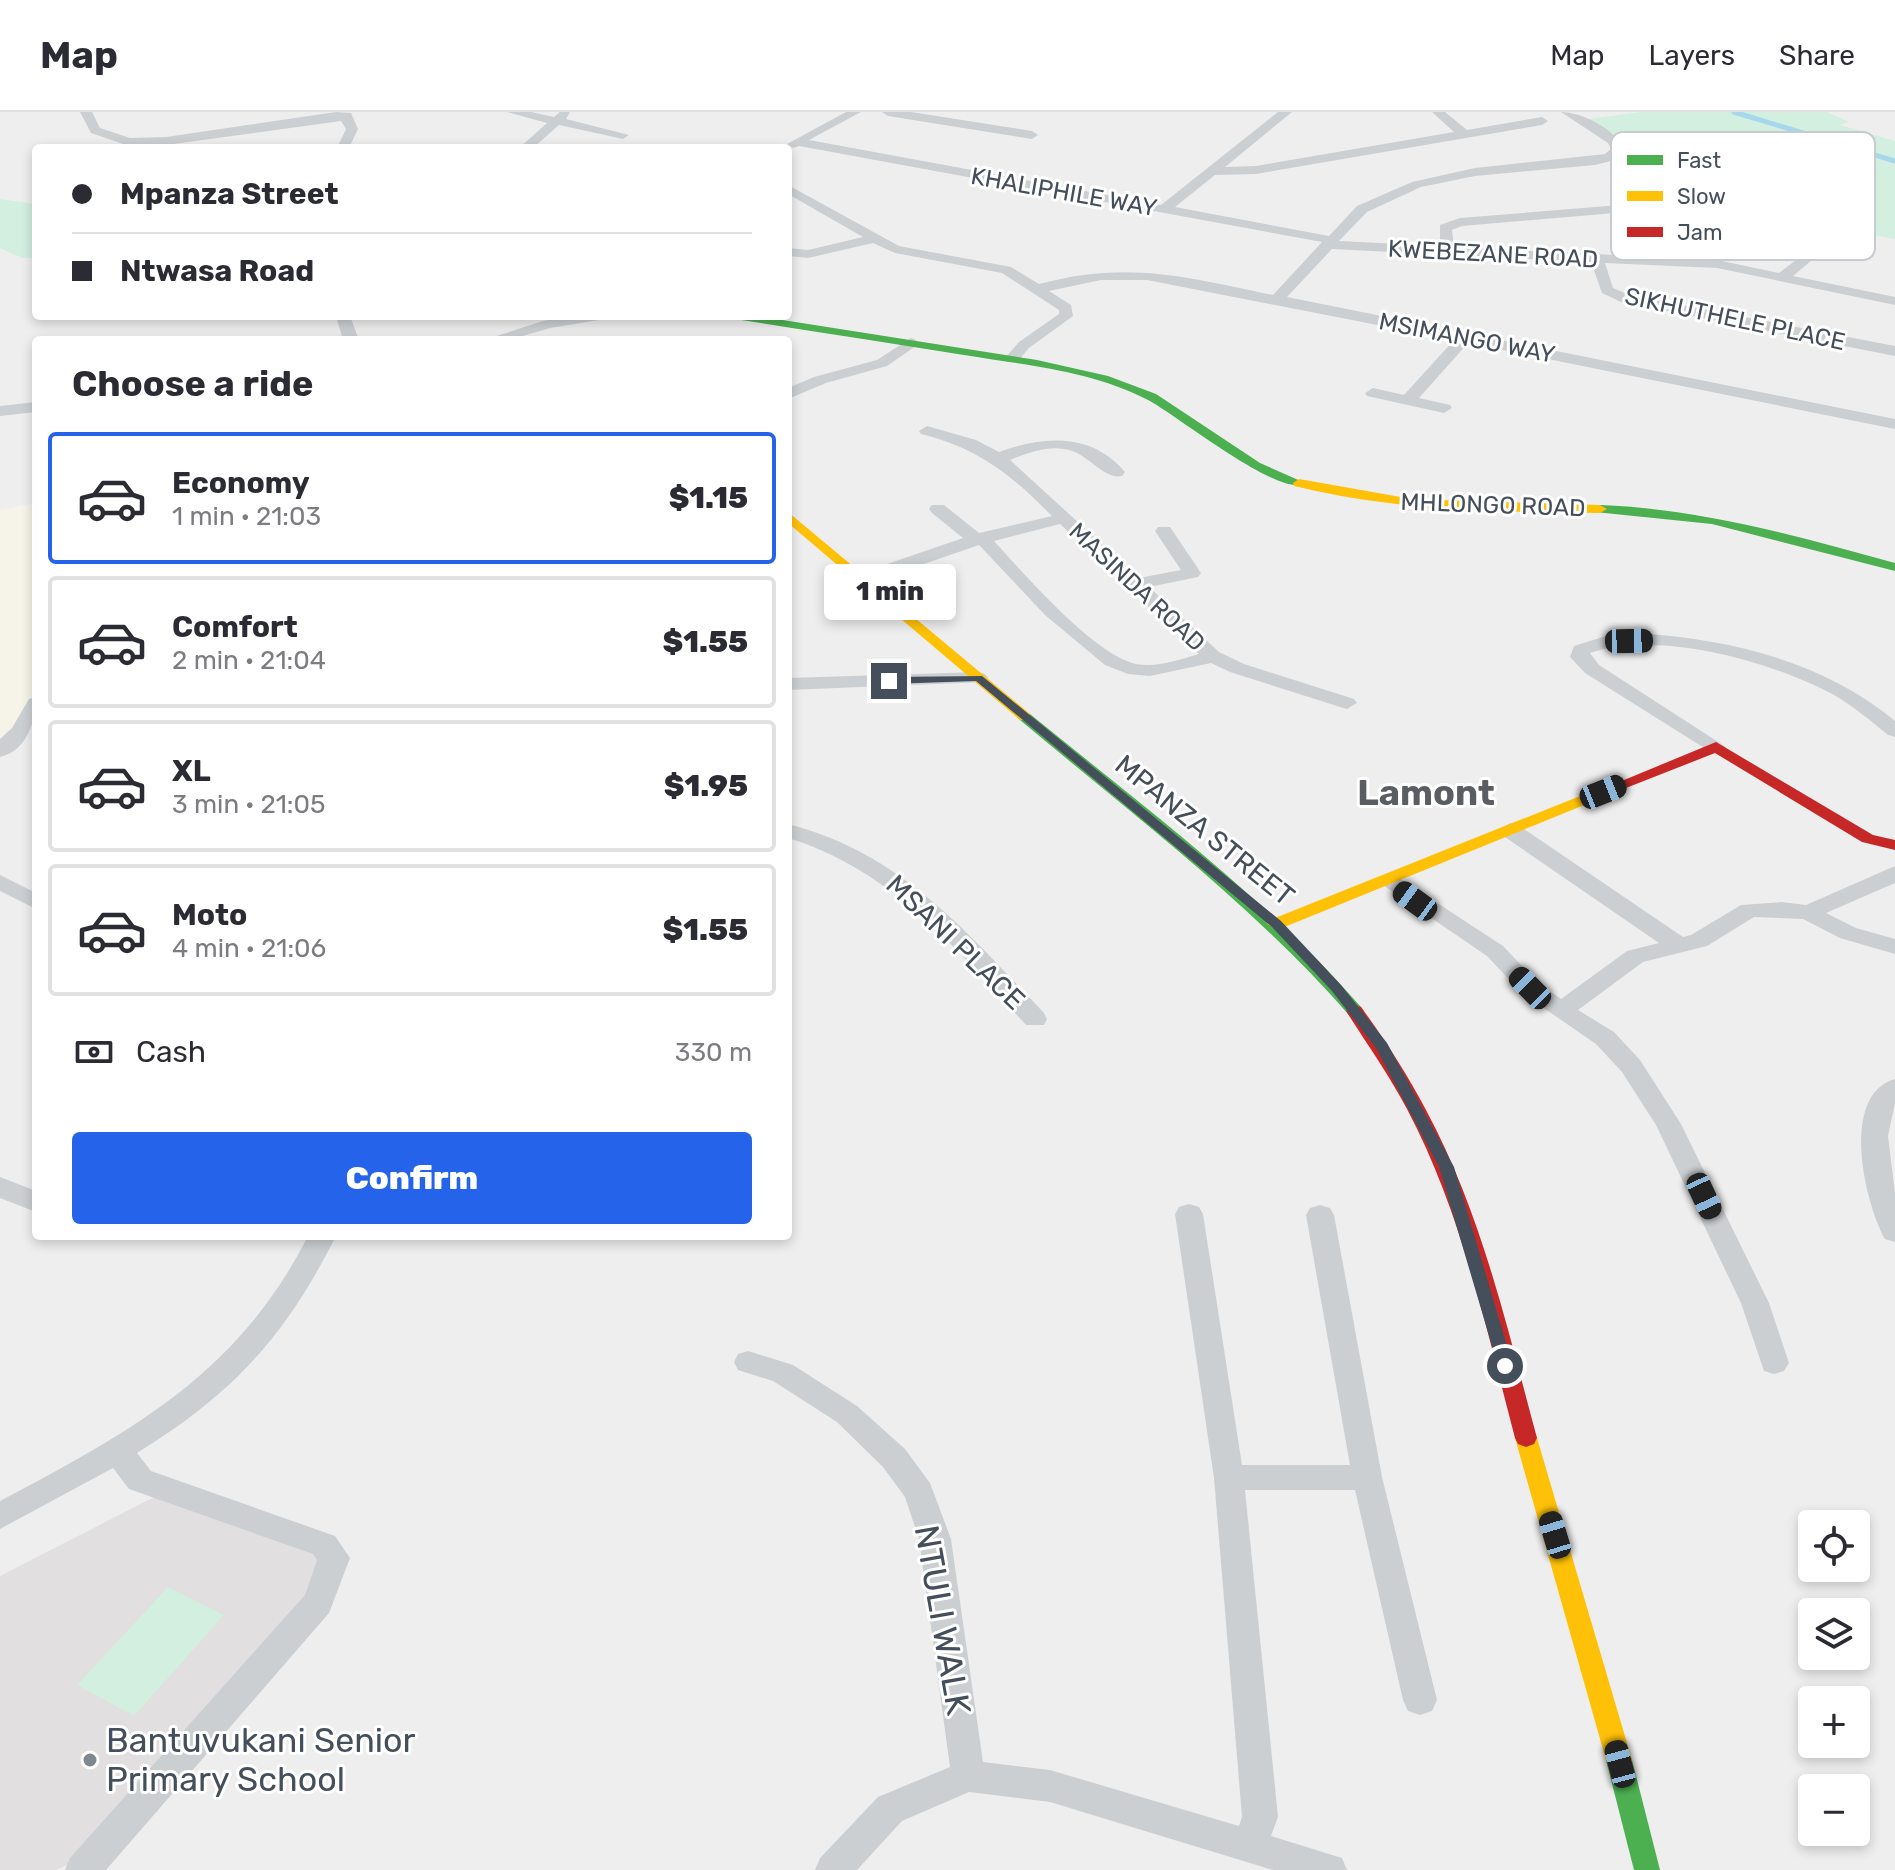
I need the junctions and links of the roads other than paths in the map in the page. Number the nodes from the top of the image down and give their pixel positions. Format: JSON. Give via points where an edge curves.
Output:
{"nodes":[{"id":1,"x":86,"y":112,"type":"edge"},
{"id":2,"x":513,"y":112,"type":"edge"},
{"id":3,"x":855,"y":112,"type":"edge"},
{"id":4,"x":888,"y":112,"type":"edge"},
{"id":5,"x":1286,"y":112,"type":"edge"},
{"id":6,"x":1438,"y":112,"type":"edge"},
{"id":7,"x":1567,"y":112,"type":"edge"},
{"id":8,"x":345,"y":114,"type":"edge"},
{"id":9,"x":562,"y":116,"type":"edge"},
{"id":10,"x":1542,"y":121,"type":"dead end"},
{"id":11,"x":1464,"y":134,"type":"junction"},
{"id":12,"x":623,"y":135,"type":"dead end"},
{"id":13,"x":1032,"y":135,"type":"dead end"},
{"id":14,"x":1611,"y":139,"type":"edge"},
{"id":15,"x":123,"y":144,"type":"edge"},
{"id":16,"x":135,"y":144,"type":"edge"},
{"id":17,"x":345,"y":144,"type":"edge"},
{"id":18,"x":530,"y":144,"type":"edge"},
{"id":19,"x":792,"y":144,"type":"edge"},
{"id":20,"x":792,"y":145,"type":"edge"},
{"id":21,"x":1611,"y":155,"type":"edge"},
{"id":22,"x":1214,"y":171,"type":"junction"},
{"id":23,"x":792,"y":191,"type":"edge"},
{"id":24,"x":1163,"y":210,"type":"junction"},
{"id":25,"x":1611,"y":210,"type":"edge"},
{"id":26,"x":875,"y":238,"type":"junction"},
{"id":27,"x":1329,"y":243,"type":"junction"},
{"id":28,"x":792,"y":252,"type":"edge"},
{"id":29,"x":1447,"y":252,"type":"junction"},
{"id":30,"x":1597,"y":259,"type":"junction"},
{"id":31,"x":1611,"y":260,"type":"edge"},
{"id":32,"x":1621,"y":260,"type":"edge"},
{"id":33,"x":1803,"y":260,"type":"edge"},
{"id":34,"x":1784,"y":276,"type":"junction"},
{"id":35,"x":1039,"y":289,"type":"junction"},
{"id":36,"x":1276,"y":300,"type":"junction"},
{"id":37,"x":1895,"y":301,"type":"edge"},
{"id":38,"x":576,"y":320,"type":"edge"},
{"id":39,"x":761,"y":320,"type":"edge"},
{"id":40,"x":503,"y":336,"type":"edge"},
{"id":41,"x":1464,"y":338,"type":"junction"},
{"id":42,"x":911,"y":343,"type":"junction"},
{"id":43,"x":1895,"y":351,"type":"edge"},
{"id":44,"x":1012,"y":359,"type":"junction"},
{"id":45,"x":792,"y":392,"type":"edge"},
{"id":46,"x":1373,"y":393,"type":"dead end"},
{"id":47,"x":1408,"y":400,"type":"junction"},
{"id":48,"x":32,"y":407,"type":"edge"},
{"id":49,"x":1444,"y":408,"type":"dead end"},
{"id":50,"x":0,"y":411,"type":"edge"},
{"id":51,"x":1895,"y":424,"type":"edge"},
{"id":52,"x":927,"y":431,"type":"dead end"},
{"id":53,"x":999,"y":458,"type":"junction"},
{"id":54,"x":1116,"y":472,"type":"dead end"},
{"id":55,"x":938,"y":509,"type":"dead end"},
{"id":56,"x":1064,"y":518,"type":"junction"},
{"id":57,"x":792,"y":519,"type":"edge"},
{"id":58,"x":1164,"y":531,"type":"dead end"},
{"id":59,"x":979,"y":539,"type":"junction"},
{"id":60,"x":1895,"y":567,"type":"edge"},
{"id":61,"x":862,"y":579,"type":"junction"},
{"id":62,"x":1134,"y":585,"type":"junction"},
{"id":63,"x":1212,"y":656,"type":"junction"},
{"id":64,"x":978,"y":678,"type":"junction"},
{"id":65,"x":792,"y":684,"type":"edge"},
{"id":66,"x":1347,"y":703,"type":"dead end"},
{"id":67,"x":32,"y":710,"type":"edge"},
{"id":68,"x":1895,"y":731,"type":"edge"},
{"id":69,"x":1716,"y":747,"type":"junction"},
{"id":70,"x":0,"y":751,"type":"edge"},
{"id":71,"x":1510,"y":830,"type":"junction"},
{"id":72,"x":792,"y":832,"type":"edge"},
{"id":73,"x":1895,"y":845,"type":"edge"},
{"id":74,"x":1895,"y":873,"type":"edge"},
{"id":75,"x":1388,"y":881,"type":"junction"},
{"id":76,"x":0,"y":882,"type":"edge"},
{"id":77,"x":32,"y":900,"type":"edge"},
{"id":78,"x":1809,"y":913,"type":"junction"},
{"id":79,"x":1276,"y":924,"type":"junction"},
{"id":80,"x":1678,"y":945,"type":"junction"},
{"id":81,"x":1895,"y":947,"type":"edge"},
{"id":82,"x":1561,"y":1011,"type":"junction"},
{"id":83,"x":1035,"y":1019,"type":"dead end"},
{"id":84,"x":1895,"y":1088,"type":"edge"},
{"id":85,"x":0,"y":1187,"type":"edge"},
{"id":86,"x":32,"y":1200,"type":"edge"},
{"id":87,"x":1189,"y":1214,"type":"dead end"},
{"id":88,"x":1320,"y":1215,"type":"dead end"},
{"id":89,"x":1895,"y":1232,"type":"edge"},
{"id":90,"x":320,"y":1240,"type":"edge"},
{"id":91,"x":748,"y":1362,"type":"dead end"},
{"id":92,"x":1774,"y":1363,"type":"dead end"},
{"id":93,"x":117,"y":1450,"type":"junction"},
{"id":94,"x":1367,"y":1477,"type":"junction"},
{"id":95,"x":1229,"y":1478,"type":"junction"},
{"id":96,"x":0,"y":1516,"type":"edge"},
{"id":97,"x":1420,"y":1700,"type":"dead end"},
{"id":98,"x":968,"y":1776,"type":"junction"},
{"id":99,"x":1250,"y":1845,"type":"junction"},
{"id":100,"x":83,"y":1870,"type":"edge"},
{"id":101,"x":833,"y":1870,"type":"edge"},
{"id":102,"x":1329,"y":1870,"type":"edge"},
{"id":103,"x":1647,"y":1870,"type":"edge"}],
"edges":[{"from":1,"to":15,"type":"street","via":[[95,130]]},
{"from":2,"to":9,"type":"street"},
{"from":3,"to":19,"type":"street"},
{"from":4,"to":13,"type":"street"},
{"from":5,"to":22,"type":"street"},
{"from":6,"to":11,"type":"street"},
{"from":7,"to":14,"type":"street"},
{"from":8,"to":16,"type":"street"},
{"from":8,"to":17,"type":"street","via":[[352,129]]},
{"from":9,"to":12,"type":"street"},
{"from":9,"to":18,"type":"street"},
{"from":10,"to":11,"type":"street"},
{"from":11,"to":22,"type":"street","via":[[1256,170]]},
{"from":20,"to":24,"type":"street","name":"KHALIPHILE WAY"},
{"from":21,"to":27,"type":"street","via":[[1417,184],[1362,209]]},
{"from":22,"to":24,"type":"street"},
{"from":23,"to":26,"type":"street"},
{"from":24,"to":27,"type":"street","name":"KHALIPHILE WAY"},
{"from":25,"to":29,"type":"street","via":[[1453,223],[1445,228]]},
{"from":26,"to":28,"type":"street","via":[[808,254]]},
{"from":26,"to":35,"type":"street","via":[[903,252],[1006,270]]},
{"from":27,"to":29,"type":"street","name":"KWEBEZANE ROAD"},
{"from":27,"to":36,"type":"street"},
{"from":29,"to":30,"type":"street","name":"KWEBEZANE ROAD"},
{"from":30,"to":31,"type":"street","name":"KWEBEZANE ROAD"},
{"from":30,"to":43,"type":"street","name":"SIKHUTHELE PLACE","via":[[1607,290],[1626,299]]},
{"from":32,"to":34,"type":"street","name":"KWEBEZANE ROAD","via":[[1717,264]]},
{"from":33,"to":34,"type":"street"},
{"from":34,"to":37,"type":"street","name":"KWEBEZANE ROAD"},
{"from":35,"to":36,"type":"street","name":"MSIMANGO WAY","via":[[1093,276],[1145,275]]},
{"from":35,"to":44,"type":"street","via":[[1066,308],[1066,316]]},
{"from":36,"to":41,"type":"street","name":"MSIMANGO WAY"},
{"from":38,"to":40,"type":"street"},
{"from":39,"to":42,"type":"street","name":"MHLONGO ROAD"},
{"from":41,"to":47,"type":"street"},
{"from":41,"to":51,"type":"street","name":"MSIMANGO WAY"},
{"from":42,"to":44,"type":"street","name":"MHLONGO ROAD"},
{"from":42,"to":45,"type":"street","via":[[882,363]]},
{"from":44,"to":60,"type":"street","name":"MHLONGO ROAD","via":[[1138,390],[1256,466],[1336,492],[1439,508],[1666,512]]},
{"from":46,"to":47,"type":"street"},
{"from":47,"to":49,"type":"street"},
{"from":48,"to":50,"type":"street"},
{"from":52,"to":53,"type":"street","name":"MASINDA ROAD","via":[[964,440]]},
{"from":53,"to":54,"type":"street","via":[[1039,443],[1064,443],[1091,453]]},
{"from":53,"to":56,"type":"street","name":"MASINDA ROAD"},
{"from":55,"to":59,"type":"street"},
{"from":56,"to":59,"type":"street"},
{"from":56,"to":62,"type":"street","name":"MASINDA ROAD"},
{"from":57,"to":61,"type":"street","name":"MPANZA STREET"},
{"from":58,"to":62,"type":"street","via":[[1192,573]]},
{"from":59,"to":61,"type":"street"},
{"from":59,"to":63,"type":"street","via":[[1028,590],[1116,664],[1158,670]]},
{"from":61,"to":64,"type":"street","name":"MPANZA STREET"},
{"from":62,"to":63,"type":"street","name":"MASINDA ROAD"},
{"from":63,"to":66,"type":"street","name":"MASINDA ROAD"},
{"from":64,"to":65,"type":"street"},
{"from":64,"to":79,"type":"street","name":"MPANZA STREET"},
{"from":67,"to":70,"type":"street"},
{"from":68,"to":69,"type":"street","via":[[1824,682],[1725,650],[1651,640],[1606,641],[1581,650],[1580,657],[1592,669]]},
{"from":69,"to":71,"type":"street"},
{"from":69,"to":73,"type":"street","via":[[1859,835]]},
{"from":71,"to":75,"type":"street"},
{"from":71,"to":80,"type":"street"},
{"from":72,"to":83,"type":"street","name":"MSANI PLACE","via":[[831,843],[883,870],[953,933]]},
{"from":74,"to":78,"type":"street"},
{"from":75,"to":79,"type":"street"},
{"from":75,"to":82,"type":"street","via":[[1479,939]]},
{"from":76,"to":77,"type":"street"},
{"from":78,"to":80,"type":"street","via":[[1749,910],[1699,941]]},
{"from":78,"to":81,"type":"street","via":[[1848,933]]},
{"from":79,"to":103,"type":"street","name":"MPANZA STREET","via":[[1382,1046],[1446,1167],[1582,1624]]},
{"from":80,"to":82,"type":"street","via":[[1635,956]]},
{"from":82,"to":92,"type":"street","via":[[1618,1050],[1668,1124],[1755,1303]]},
{"from":84,"to":89,"type":"street","via":[[1879,1105],[1875,1136],[1888,1219]]},
{"from":85,"to":86,"type":"street"},
{"from":87,"to":95,"type":"street"},
{"from":88,"to":94,"type":"street"},
{"from":90,"to":93,"type":"street","via":[[269,1327],[213,1385]]},
{"from":91,"to":98,"type":"street","name":"NTULI WALK","via":[[783,1373],[847,1414],[894,1458],[919,1492],[935,1539]]},
{"from":93,"to":96,"type":"street"},
{"from":93,"to":100,"type":"street","via":[[140,1480],[324,1545],[334,1558],[318,1603]]},
{"from":94,"to":95,"type":"street"},
{"from":94,"to":97,"type":"street"},
{"from":95,"to":99,"type":"street","via":[[1260,1817]]},
{"from":98,"to":99,"type":"street","via":[[1050,1786]]},
{"from":98,"to":101,"type":"street","via":[[890,1809]]},
{"from":99,"to":102,"type":"street"}]}
